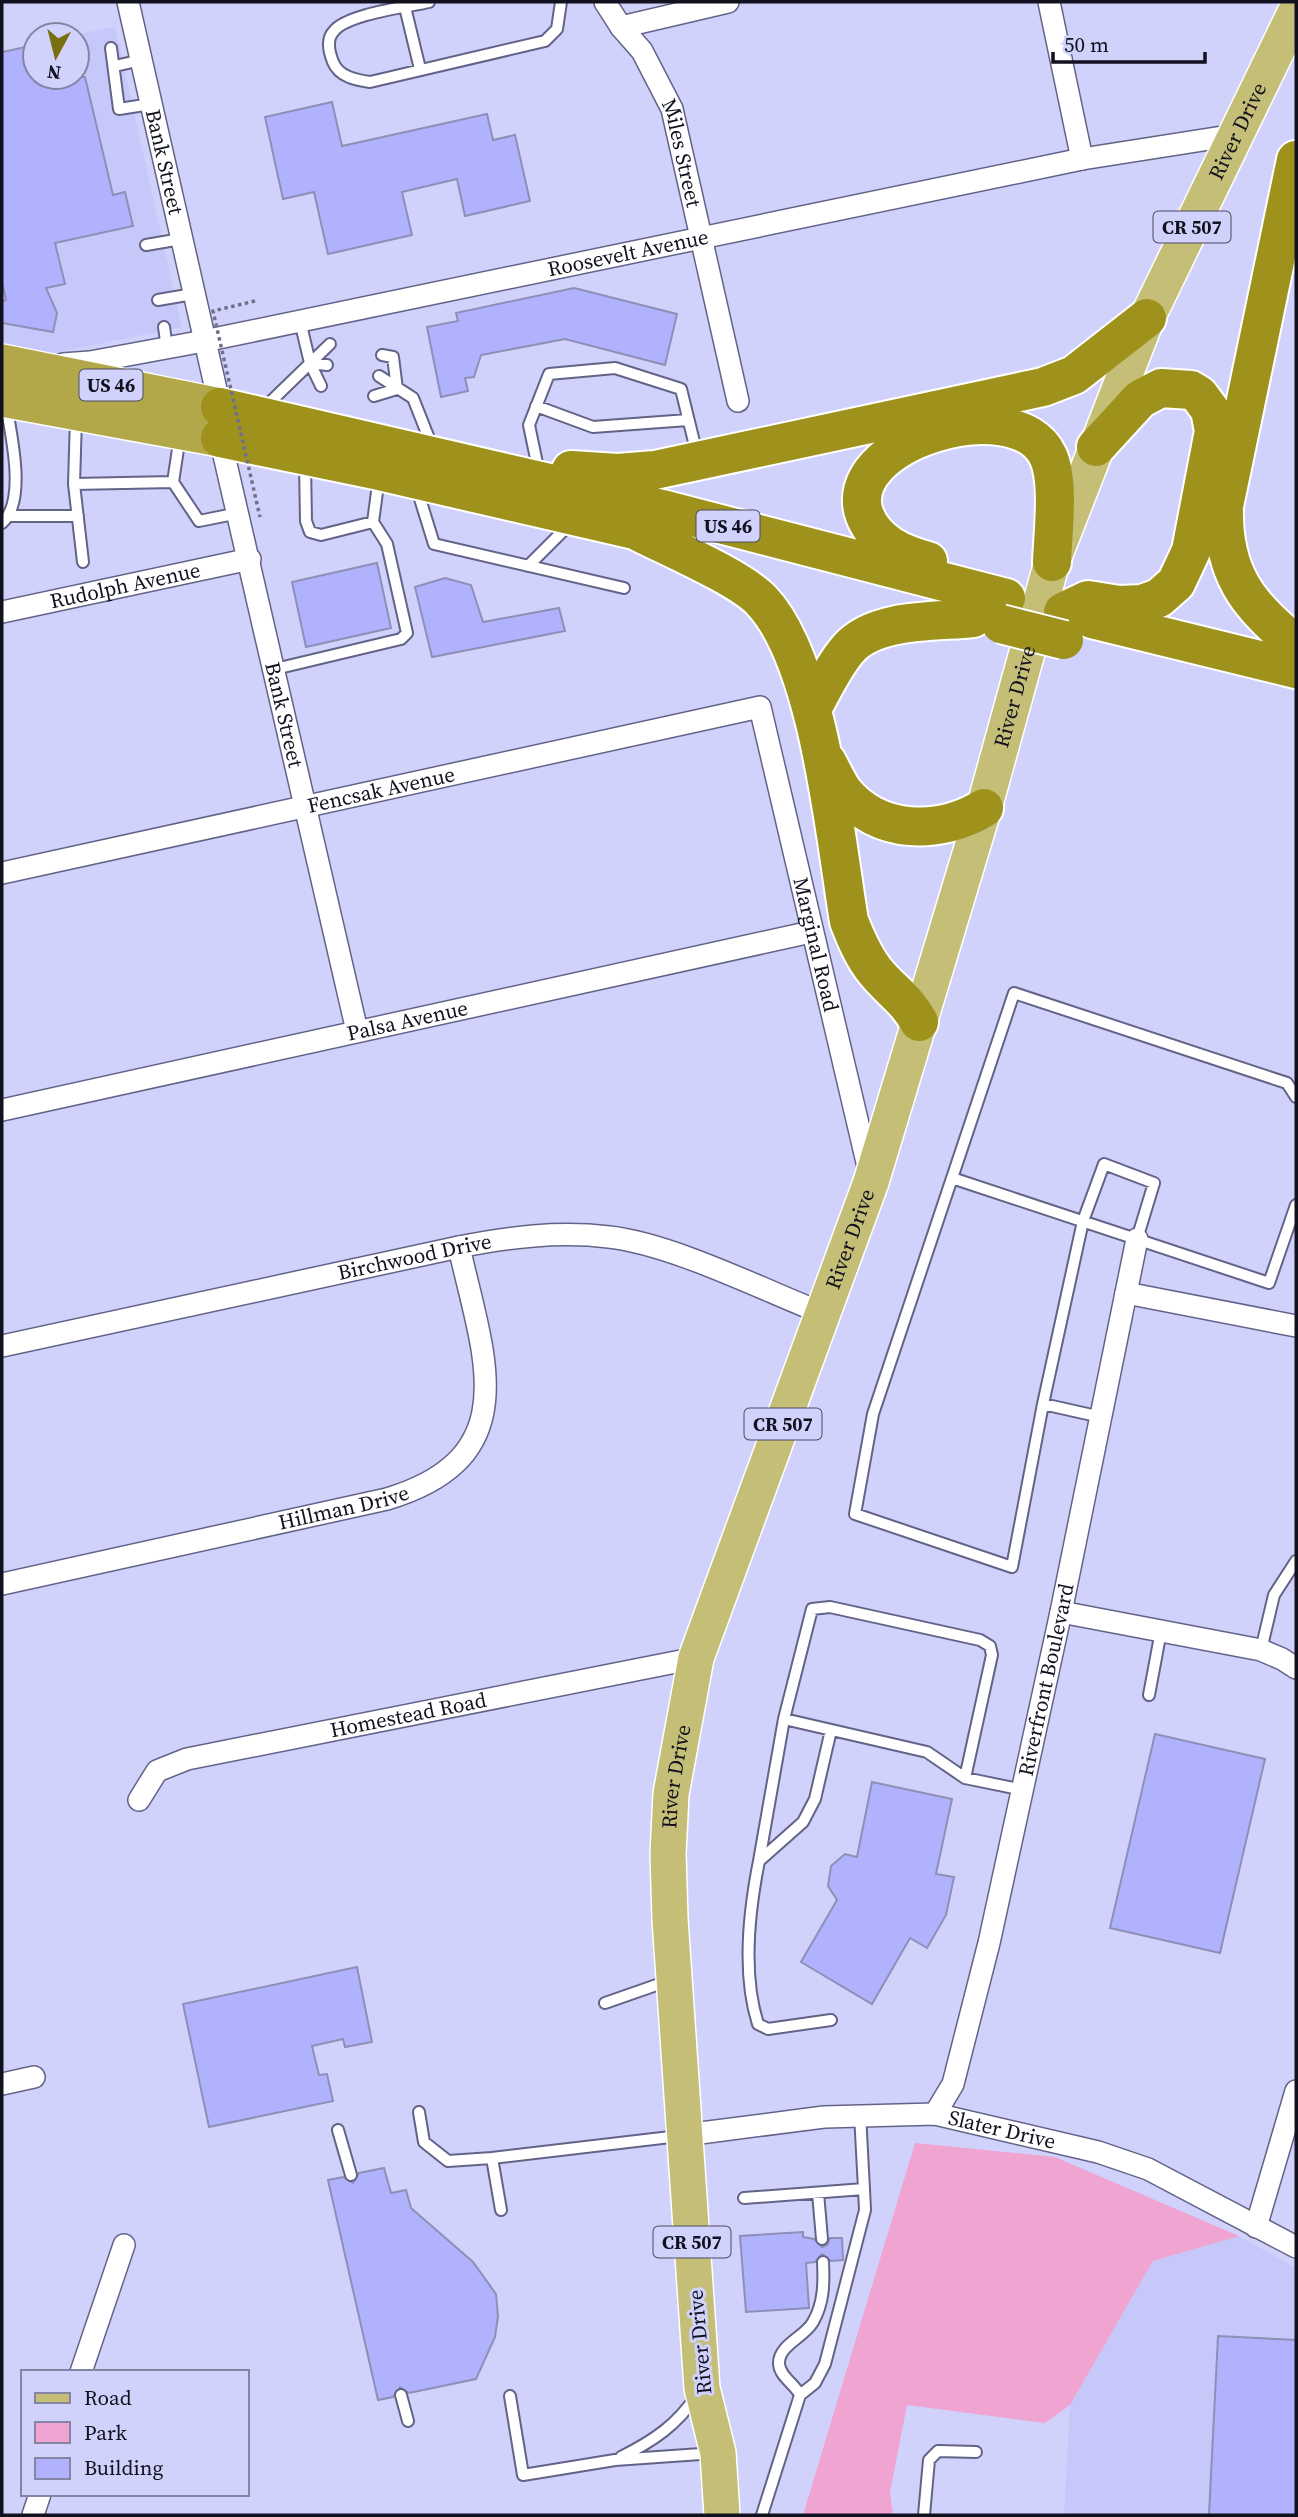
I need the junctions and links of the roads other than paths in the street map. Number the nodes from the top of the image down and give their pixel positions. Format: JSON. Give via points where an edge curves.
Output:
{"nodes":[{"id":1,"x":128,"y":2,"type":"edge"},
{"id":2,"x":429,"y":2,"type":"edge"},
{"id":3,"x":561,"y":2,"type":"edge"},
{"id":4,"x":605,"y":2,"type":"edge"},
{"id":5,"x":728,"y":2,"type":"edge"},
{"id":6,"x":1049,"y":2,"type":"edge"},
{"id":7,"x":405,"y":8,"type":"junction"},
{"id":8,"x":1296,"y":11,"type":"edge"},
{"id":9,"x":621,"y":27,"type":"junction"},
{"id":10,"x":111,"y":48,"type":"dead end"},
{"id":11,"x":141,"y":60,"type":"junction"},
{"id":12,"x":115,"y":66,"type":"junction"},
{"id":13,"x":420,"y":69,"type":"junction"},
{"id":14,"x":151,"y":104,"type":"junction"},
{"id":15,"x":1235,"y":135,"type":"junction"},
{"id":16,"x":1082,"y":159,"type":"junction"},
{"id":17,"x":1296,"y":160,"type":"edge"},
{"id":18,"x":181,"y":239,"type":"junction"},
{"id":19,"x":701,"y":239,"type":"junction"},
{"id":20,"x":146,"y":245,"type":"dead end"},
{"id":21,"x":193,"y":294,"type":"junction"},
{"id":22,"x":158,"y":300,"type":"dead end"},
{"id":23,"x":1147,"y":318,"type":"junction"},
{"id":24,"x":300,"y":321,"type":"junction"},
{"id":25,"x":204,"y":341,"type":"junction"},
{"id":26,"x":330,"y":344,"type":"dead end"},
{"id":27,"x":383,"y":355,"type":"dead end"},
{"id":28,"x":310,"y":363,"type":"junction"},
{"id":29,"x":327,"y":365,"type":"dead end"},
{"id":30,"x":379,"y":376,"type":"dead end"},
{"id":31,"x":7,"y":381,"type":"edge"},
{"id":32,"x":321,"y":386,"type":"dead end"},
{"id":33,"x":397,"y":389,"type":"junction"},
{"id":34,"x":374,"y":396,"type":"dead end"},
{"id":35,"x":738,"y":401,"type":"dead end"},
{"id":36,"x":536,"y":406,"type":"junction"},
{"id":37,"x":76,"y":412,"type":"junction"},
{"id":38,"x":257,"y":415,"type":"junction"},
{"id":39,"x":688,"y":420,"type":"junction"},
{"id":40,"x":220,"y":422,"type":"junction"},
{"id":41,"x":180,"y":431,"type":"junction"},
{"id":42,"x":1096,"y":447,"type":"junction"},
{"id":43,"x":305,"y":456,"type":"junction"},
{"id":44,"x":700,"y":461,"type":"junction"},
{"id":45,"x":410,"y":468,"type":"junction"},
{"id":46,"x":538,"y":468,"type":"junction"},
{"id":47,"x":496,"y":469,"type":"junction"},
{"id":48,"x":173,"y":482,"type":"junction"},
{"id":49,"x":74,"y":484,"type":"junction"},
{"id":50,"x":249,"y":515,"type":"junction"},
{"id":51,"x":78,"y":516,"type":"junction"},
{"id":52,"x":577,"y":517,"type":"junction"},
{"id":53,"x":6,"y":520,"type":"edge"},
{"id":54,"x":373,"y":523,"type":"junction"},
{"id":55,"x":635,"y":530,"type":"junction"},
{"id":56,"x":250,"y":559,"type":"junction"},
{"id":57,"x":83,"y":562,"type":"dead end"},
{"id":58,"x":1052,"y":562,"type":"junction"},
{"id":59,"x":528,"y":566,"type":"junction"},
{"id":60,"x":624,"y":588,"type":"dead end"},
{"id":61,"x":985,"y":607,"type":"junction"},
{"id":62,"x":2,"y":612,"type":"edge"},
{"id":63,"x":1063,"y":626,"type":"junction"},
{"id":64,"x":1296,"y":644,"type":"edge"},
{"id":65,"x":275,"y":669,"type":"junction"},
{"id":66,"x":1296,"y":687,"type":"edge"},
{"id":67,"x":761,"y":707,"type":"joint"},
{"id":68,"x":812,"y":709,"type":"junction"},
{"id":69,"x":820,"y":751,"type":"junction"},
{"id":70,"x":307,"y":806,"type":"junction"},
{"id":71,"x":984,"y":808,"type":"junction"},
{"id":72,"x":2,"y":873,"type":"edge"},
{"id":73,"x":811,"y":932,"type":"junction"},
{"id":74,"x":919,"y":1021,"type":"junction"},
{"id":75,"x":357,"y":1031,"type":"junction"},
{"id":76,"x":1296,"y":1097,"type":"edge"},
{"id":77,"x":2,"y":1110,"type":"edge"},
{"id":78,"x":951,"y":1178,"type":"junction"},
{"id":79,"x":872,"y":1182,"type":"junction"},
{"id":80,"x":1296,"y":1205,"type":"edge"},
{"id":81,"x":1083,"y":1221,"type":"junction"},
{"id":82,"x":1137,"y":1239,"type":"junction"},
{"id":83,"x":459,"y":1247,"type":"junction"},
{"id":84,"x":1126,"y":1293,"type":"junction"},
{"id":85,"x":822,"y":1313,"type":"junction"},
{"id":86,"x":1296,"y":1326,"type":"edge"},
{"id":87,"x":2,"y":1346,"type":"edge"},
{"id":88,"x":1043,"y":1404,"type":"junction"},
{"id":89,"x":1101,"y":1417,"type":"junction"},
{"id":90,"x":1296,"y":1561,"type":"edge"},
{"id":91,"x":2,"y":1584,"type":"edge"},
{"id":92,"x":1061,"y":1612,"type":"junction"},
{"id":93,"x":1161,"y":1631,"type":"junction"},
{"id":94,"x":1261,"y":1650,"type":"junction"},
{"id":95,"x":696,"y":1658,"type":"junction"},
{"id":96,"x":1296,"y":1668,"type":"edge"},
{"id":97,"x":1149,"y":1695,"type":"dead end"},
{"id":98,"x":783,"y":1719,"type":"junction"},
{"id":99,"x":831,"y":1730,"type":"junction"},
{"id":100,"x":965,"y":1778,"type":"junction"},
{"id":101,"x":1023,"y":1790,"type":"junction"},
{"id":102,"x":139,"y":1800,"type":"dead end"},
{"id":103,"x":759,"y":1860,"type":"junction"},
{"id":104,"x":674,"y":1979,"type":"junction"},
{"id":105,"x":605,"y":2003,"type":"dead end"},
{"id":106,"x":831,"y":2020,"type":"dead end"},
{"id":107,"x":34,"y":2077,"type":"dead end"},
{"id":108,"x":2,"y":2084,"type":"edge"},
{"id":109,"x":1296,"y":2091,"type":"edge"},
{"id":110,"x":419,"y":2112,"type":"dead end"},
{"id":111,"x":860,"y":2114,"type":"junction"},
{"id":112,"x":934,"y":2114,"type":"junction"},
{"id":113,"x":338,"y":2130,"type":"dead end"},
{"id":114,"x":685,"y":2135,"type":"junction"},
{"id":115,"x":492,"y":2158,"type":"junction"},
{"id":116,"x":351,"y":2175,"type":"dead end"},
{"id":117,"x":864,"y":2189,"type":"junction"},
{"id":118,"x":818,"y":2193,"type":"junction"},
{"id":119,"x":744,"y":2198,"type":"dead end"},
{"id":120,"x":501,"y":2210,"type":"dead end"},
{"id":121,"x":1256,"y":2227,"type":"junction"},
{"id":122,"x":822,"y":2239,"type":"dead end"},
{"id":123,"x":124,"y":2245,"type":"dead end"},
{"id":124,"x":1296,"y":2247,"type":"edge"},
{"id":125,"x":823,"y":2262,"type":"dead end"},
{"id":126,"x":82,"y":2370,"type":"edge"},
{"id":127,"x":702,"y":2388,"type":"junction"},
{"id":128,"x":401,"y":2395,"type":"dead end"},
{"id":129,"x":800,"y":2395,"type":"junction"},
{"id":130,"x":510,"y":2396,"type":"dead end"},
{"id":131,"x":408,"y":2421,"type":"dead end"},
{"id":132,"x":976,"y":2452,"type":"dead end"},
{"id":133,"x":718,"y":2453,"type":"junction"},
{"id":134,"x":615,"y":2460,"type":"junction"},
{"id":135,"x":39,"y":2496,"type":"edge"},
{"id":136,"x":33,"y":2515,"type":"edge"},
{"id":137,"x":722,"y":2515,"type":"edge"},
{"id":138,"x":762,"y":2515,"type":"edge"},
{"id":139,"x":924,"y":2515,"type":"edge"}],
"edges":[{"from":1,"to":11,"type":"street","name":"Bank Street"},
{"from":2,"to":7,"type":"lane"},
{"from":3,"to":13,"type":"lane","via":[[557,29],[545,41]]},
{"from":4,"to":9,"type":"street","name":"Miles Street"},
{"from":5,"to":9,"type":"street"},
{"from":6,"to":16,"type":"street"},
{"from":7,"to":13,"type":"lane"},
{"from":7,"to":13,"type":"lane","via":[[345,22],[332,32],[329,46],[334,66],[352,80],[370,82]]},
{"from":8,"to":15,"type":"main road","name":"River Drive","number":"CR 507"},
{"from":9,"to":19,"type":"street","name":"Miles Street","via":[[642,51],[672,109]]},
{"from":10,"to":12,"type":"lane"},
{"from":11,"to":12,"type":"lane"},
{"from":11,"to":14,"type":"street","name":"Bank Street"},
{"from":12,"to":14,"type":"lane","via":[[119,108]]},
{"from":14,"to":18,"type":"street","name":"Bank Street"},
{"from":15,"to":16,"type":"street","name":"Roosevelt Avenue"},
{"from":15,"to":23,"type":"main road","name":"River Drive","number":"CR 507"},
{"from":16,"to":19,"type":"street","name":"Roosevelt Avenue"},
{"from":17,"to":64,"type":"highway","via":[[1223,525],[1232,569],[1241,587],[1261,614]]},
{"from":18,"to":20,"type":"lane"},
{"from":18,"to":21,"type":"street","name":"Bank Street"},
{"from":19,"to":24,"type":"street","name":"Roosevelt Avenue"},
{"from":19,"to":35,"type":"street","name":"Miles Street"},
{"from":21,"to":22,"type":"lane"},
{"from":21,"to":25,"type":"street","name":"Bank Street"},
{"from":23,"to":42,"type":"main road","name":"River Drive","number":"CR 507"},
{"from":23,"to":44,"type":"highway","via":[[1074,375],[1043,387]]},
{"from":24,"to":25,"type":"street","name":"Roosevelt Avenue"},
{"from":24,"to":28,"type":"lane"},
{"from":25,"to":31,"type":"street","name":"Roosevelt Avenue","via":[[166,338]]},
{"from":25,"to":40,"type":"street","name":"Bank Street"},
{"from":26,"to":28,"type":"lane"},
{"from":27,"to":33,"type":"lane","via":[[393,357]]},
{"from":28,"to":29,"type":"lane"},
{"from":28,"to":32,"type":"lane"},
{"from":28,"to":38,"type":"lane"},
{"from":30,"to":33,"type":"lane"},
{"from":31,"to":37,"type":"highway","number":"US 46"},
{"from":31,"to":40,"type":"highway","number":"US 46"},
{"from":31,"to":53,"type":"lane","via":[[15,459]]},
{"from":33,"to":34,"type":"lane"},
{"from":33,"to":45,"type":"lane","via":[[413,398]]},
{"from":36,"to":39,"type":"lane","via":[[593,427]]},
{"from":36,"to":39,"type":"lane","via":[[549,374],[615,368],[681,389]]},
{"from":36,"to":46,"type":"lane","via":[[528,425]]},
{"from":37,"to":41,"type":"highway","number":"US 46"},
{"from":37,"to":49,"type":"lane"},
{"from":38,"to":40,"type":"highway","number":"US 46"},
{"from":38,"to":45,"type":"highway","number":"US 46"},
{"from":39,"to":44,"type":"lane"},
{"from":40,"to":41,"type":"highway","number":"US 46"},
{"from":40,"to":43,"type":"highway","number":"US 46"},
{"from":40,"to":50,"type":"street","name":"Bank Street"},
{"from":41,"to":48,"type":"lane"},
{"from":42,"to":58,"type":"main road","name":"River Drive","number":"CR 507"},
{"from":42,"to":63,"type":"highway","via":[[1140,399],[1161,388],[1191,390],[1210,410],[1214,431],[1191,551],[1177,583],[1159,598],[1142,604],[1088,600]]},
{"from":43,"to":45,"type":"highway","number":"US 46"},
{"from":43,"to":54,"type":"lane","via":[[310,532],[321,535]]},
{"from":44,"to":46,"type":"highway","via":[[618,473]]},
{"from":45,"to":47,"type":"highway","number":"US 46"},
{"from":45,"to":52,"type":"highway","number":"US 46"},
{"from":45,"to":54,"type":"lane"},
{"from":45,"to":59,"type":"lane","via":[[434,544]]},
{"from":46,"to":47,"type":"highway"},
{"from":47,"to":61,"type":"highway","number":"US 46"},
{"from":48,"to":49,"type":"lane"},
{"from":48,"to":50,"type":"lane","via":[[199,521]]},
{"from":49,"to":51,"type":"lane"},
{"from":50,"to":56,"type":"street","name":"Bank Street"},
{"from":51,"to":53,"type":"lane"},
{"from":51,"to":57,"type":"lane"},
{"from":52,"to":55,"type":"highway","number":"US 46"},
{"from":52,"to":59,"type":"lane"},
{"from":54,"to":65,"type":"lane","via":[[387,544],[407,633],[401,639]]},
{"from":55,"to":61,"type":"highway","number":"US 46"},
{"from":55,"to":68,"type":"highway","via":[[759,597],[789,645]]},
{"from":56,"to":62,"type":"street","name":"Rudolph Avenue"},
{"from":56,"to":65,"type":"street","name":"Bank Street"},
{"from":58,"to":61,"type":"highway","via":[[1052,466],[1043,448],[1028,435],[1008,427],[976,425],[943,430],[884,460],[870,475],[862,504],[867,522],[880,538],[908,556],[930,562]]},
{"from":58,"to":71,"type":"main road","name":"River Drive","number":"CR 507"},
{"from":59,"to":60,"type":"lane"},
{"from":61,"to":63,"type":"highway","number":"US 46","bridge":true},
{"from":61,"to":68,"type":"highway","via":[[869,633],[849,648]]},
{"from":63,"to":66,"type":"highway","number":"US 46"},
{"from":65,"to":70,"type":"street","name":"Bank Street"},
{"from":67,"to":70,"type":"street","name":"Fencsak Avenue"},
{"from":67,"to":73,"type":"street","name":"Marginal Road"},
{"from":68,"to":69,"type":"highway"},
{"from":69,"to":71,"type":"highway","via":[[843,791],[890,822],[943,826],[964,821]]},
{"from":69,"to":74,"type":"highway","via":[[849,921],[876,974],[909,1004]]},
{"from":70,"to":72,"type":"street","name":"Fencsak Avenue"},
{"from":70,"to":75,"type":"street","name":"Bank Street"},
{"from":71,"to":74,"type":"main road","name":"River Drive","number":"CR 507"},
{"from":73,"to":75,"type":"street","name":"Palsa Avenue"},
{"from":73,"to":79,"type":"street","name":"Marginal Road"},
{"from":74,"to":79,"type":"main road","name":"River Drive","number":"CR 507"},
{"from":75,"to":77,"type":"street","name":"Palsa Avenue"},
{"from":76,"to":78,"type":"lane","via":[[1287,1083],[1014,993]]},
{"from":78,"to":81,"type":"lane"},
{"from":78,"to":88,"type":"lane","via":[[873,1414],[855,1514],[1012,1567]]},
{"from":79,"to":85,"type":"main road","name":"River Drive","number":"CR 507"},
{"from":80,"to":82,"type":"lane","via":[[1269,1283]]},
{"from":81,"to":82,"type":"lane"},
{"from":81,"to":82,"type":"lane","via":[[1104,1164],[1154,1182]]},
{"from":81,"to":88,"type":"lane"},
{"from":82,"to":84,"type":"street","name":"Riverfront Boulevard"},
{"from":83,"to":85,"type":"street","name":"Birchwood Drive","via":[[560,1234],[611,1237],[661,1250]]},
{"from":83,"to":87,"type":"street","name":"Birchwood Drive"},
{"from":83,"to":91,"type":"street","name":"Hillman Drive","via":[[487,1371],[485,1408],[474,1444],[450,1470],[421,1489],[387,1499]]},
{"from":84,"to":86,"type":"street"},
{"from":84,"to":89,"type":"street","name":"Riverfront Boulevard"},
{"from":85,"to":95,"type":"main road","name":"River Drive","number":"CR 507"},
{"from":88,"to":89,"type":"lane"},
{"from":89,"to":92,"type":"street","name":"Riverfront Boulevard"},
{"from":90,"to":94,"type":"lane","via":[[1273,1595]]},
{"from":92,"to":93,"type":"street"},
{"from":92,"to":101,"type":"street","name":"Riverfront Boulevard"},
{"from":93,"to":94,"type":"street"},
{"from":93,"to":97,"type":"lane"},
{"from":94,"to":96,"type":"street"},
{"from":95,"to":102,"type":"street","name":"Homestead Road","via":[[187,1759],[157,1771]]},
{"from":95,"to":104,"type":"main road","name":"River Drive","number":"CR 507","via":[[669,1826]]},
{"from":98,"to":99,"type":"lane"},
{"from":98,"to":100,"type":"lane","via":[[809,1615],[815,1607],[986,1643],[992,1655]]},
{"from":98,"to":103,"type":"lane"},
{"from":99,"to":100,"type":"lane","via":[[927,1752]]},
{"from":99,"to":103,"type":"lane","via":[[815,1799],[803,1822]]},
{"from":100,"to":101,"type":"lane"},
{"from":101,"to":112,"type":"street","name":"Riverfront Boulevard","via":[[953,2084]]},
{"from":103,"to":106,"type":"lane","via":[[748,1939],[758,2024],[768,2029]]},
{"from":104,"to":105,"type":"lane"},
{"from":104,"to":114,"type":"main road","name":"River Drive","number":"CR 507"},
{"from":107,"to":108,"type":"street"},
{"from":109,"to":121,"type":"street"},
{"from":110,"to":115,"type":"lane","via":[[424,2142],[448,2161]]},
{"from":111,"to":112,"type":"street","name":"Slater Drive"},
{"from":111,"to":114,"type":"street","name":"Slater Drive"},
{"from":111,"to":117,"type":"lane"},
{"from":112,"to":121,"type":"street","name":"Slater Drive","via":[[1064,2143],[1148,2169]]},
{"from":113,"to":116,"type":"lane"},
{"from":114,"to":115,"type":"lane"},
{"from":114,"to":127,"type":"main road","name":"River Drive","number":"CR 507"},
{"from":115,"to":120,"type":"lane"},
{"from":117,"to":118,"type":"lane"},
{"from":117,"to":129,"type":"lane","via":[[865,2210],[825,2364],[815,2383]]},
{"from":118,"to":119,"type":"lane"},
{"from":118,"to":122,"type":"lane"},
{"from":121,"to":124,"type":"street","name":"Slater Drive"},
{"from":123,"to":126,"type":"street"},
{"from":125,"to":129,"type":"lane","via":[[823,2292],[813,2322],[779,2359],[780,2370]]},
{"from":127,"to":133,"type":"main road","name":"River Drive","number":"CR 507"},
{"from":127,"to":134,"type":"lane","via":[[681,2418],[652,2441]]},
{"from":128,"to":131,"type":"lane"},
{"from":129,"to":138,"type":"lane"},
{"from":130,"to":134,"type":"lane","via":[[523,2475]]},
{"from":132,"to":139,"type":"lane","via":[[938,2451],[929,2460]]},
{"from":133,"to":134,"type":"lane"},
{"from":133,"to":137,"type":"main road","name":"River Drive","number":"CR 507"},
{"from":135,"to":136,"type":"street"}]}
